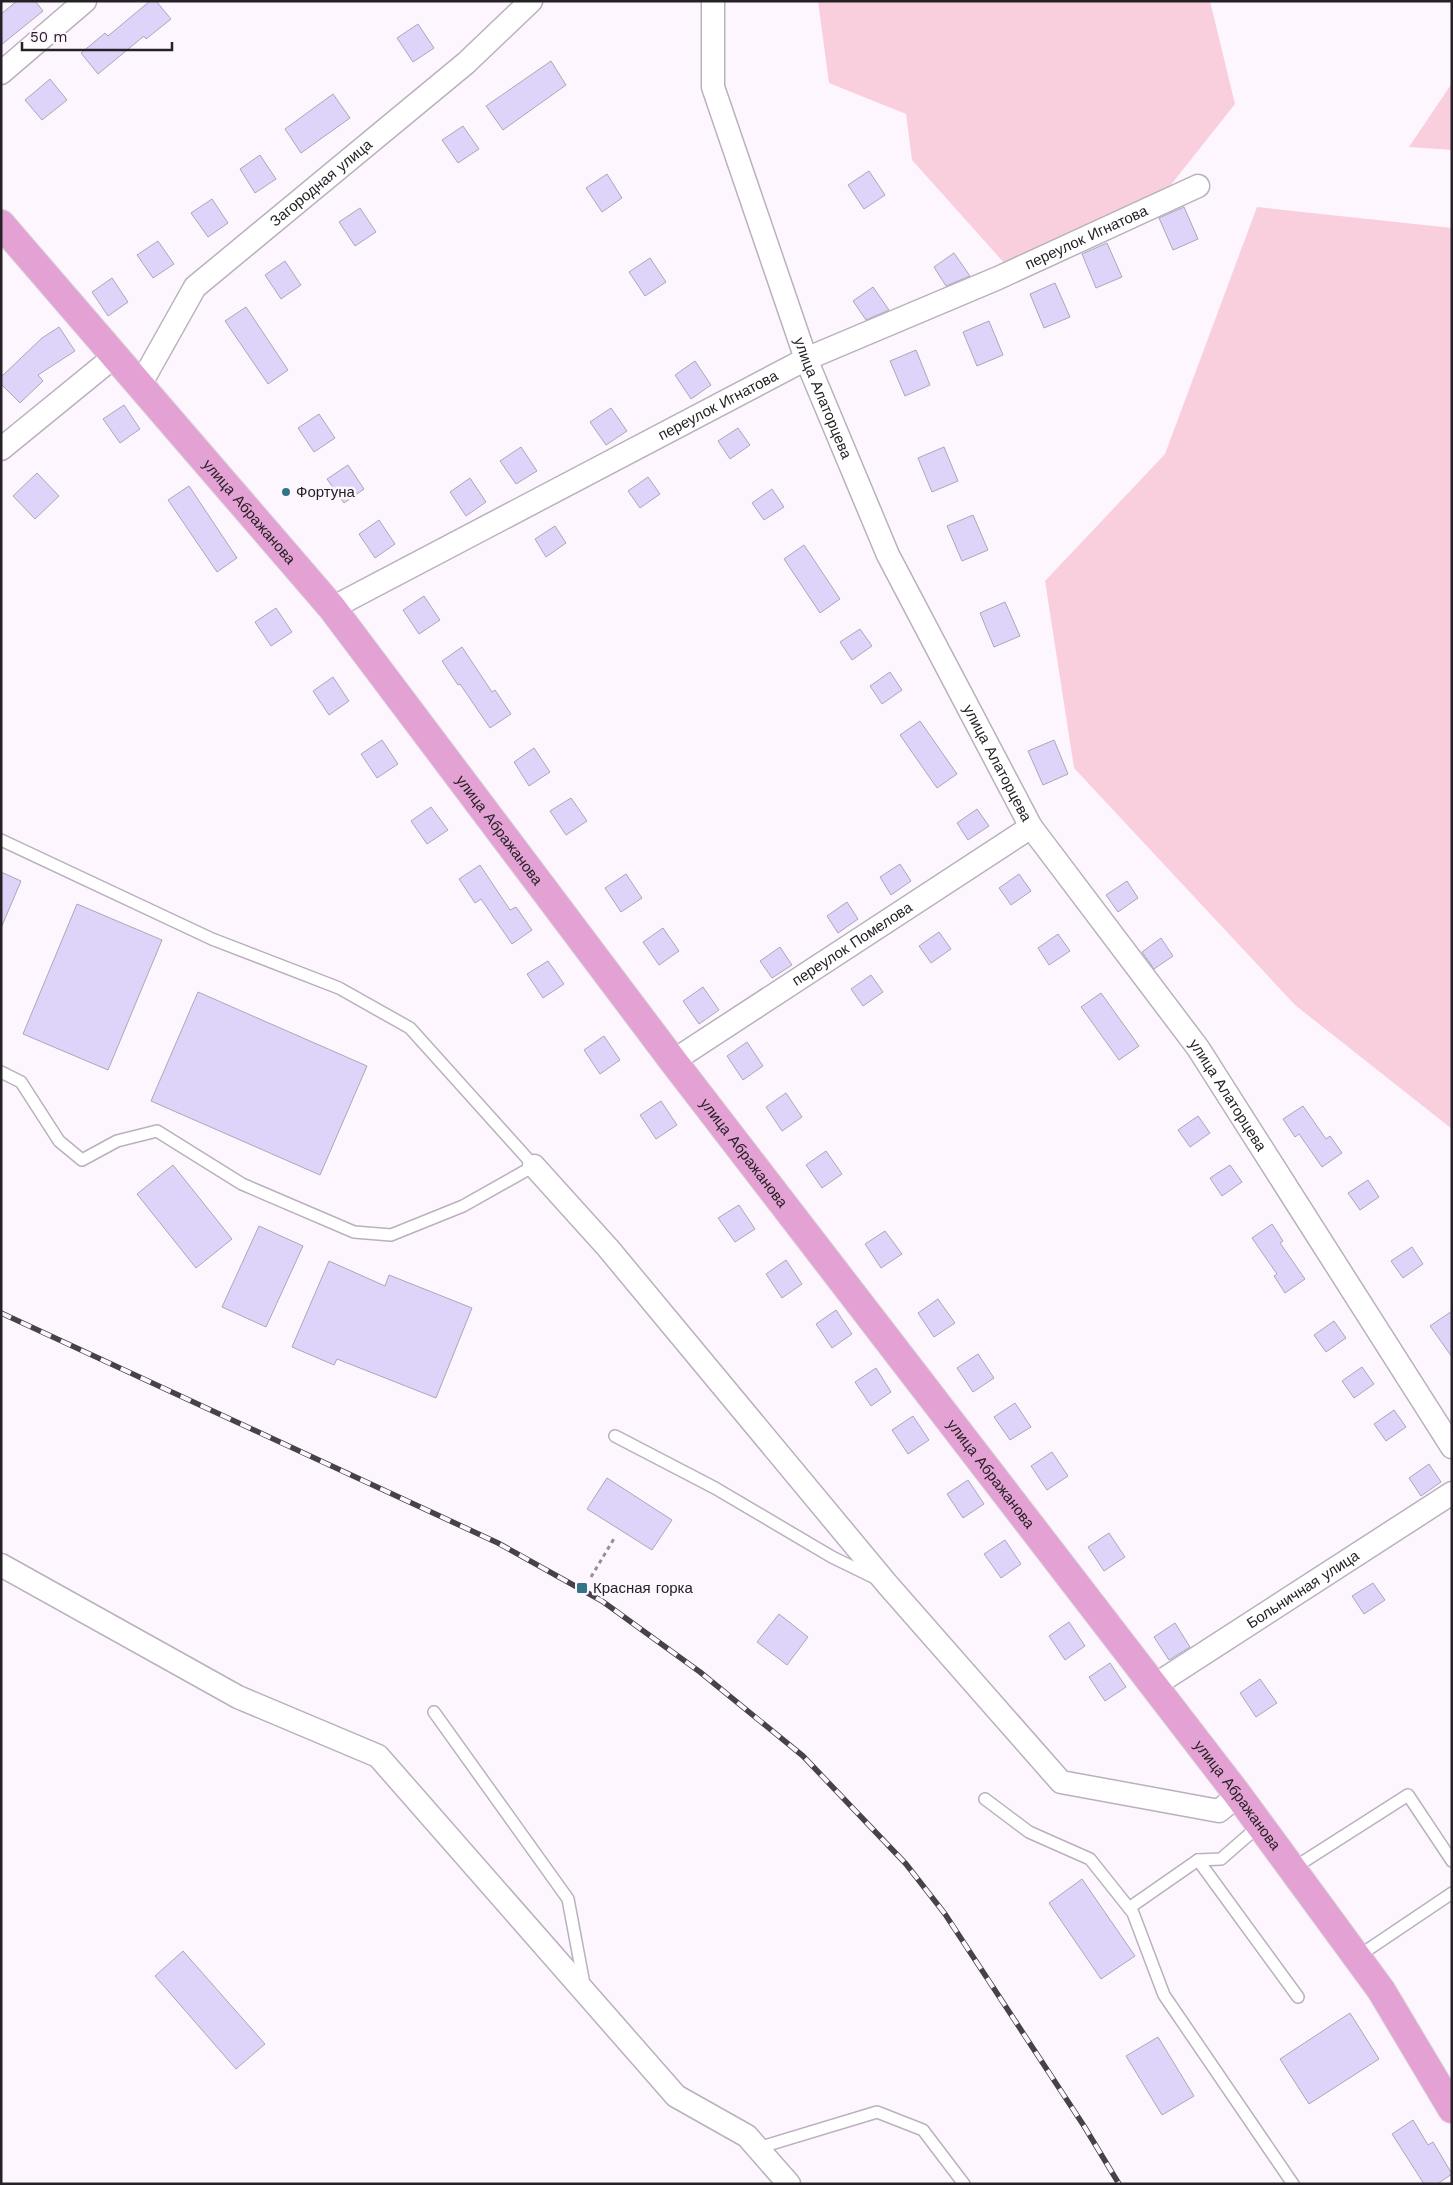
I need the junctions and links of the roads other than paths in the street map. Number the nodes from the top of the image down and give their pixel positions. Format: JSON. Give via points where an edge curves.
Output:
{"nodes":[{"id":1,"x":84,"y":1,"type":"edge"},
{"id":2,"x":531,"y":1,"type":"edge"},
{"id":3,"x":713,"y":1,"type":"edge"},
{"id":4,"x":1,"y":74,"type":"edge"},
{"id":5,"x":1198,"y":186,"type":"dead end"},
{"id":6,"x":1,"y":224,"type":"edge"},
{"id":7,"x":115,"y":356,"type":"junction"},
{"id":8,"x":806,"y":359,"type":"junction"},
{"id":9,"x":140,"y":385,"type":"junction"},
{"id":10,"x":1,"y":449,"type":"edge"},
{"id":11,"x":332,"y":608,"type":"junction"},
{"id":12,"x":1031,"y":826,"type":"junction"},
{"id":13,"x":1,"y":840,"type":"edge"},
{"id":14,"x":673,"y":1061,"type":"junction"},
{"id":15,"x":1,"y":1072,"type":"edge"},
{"id":16,"x":534,"y":1166,"type":"junction"},
{"id":17,"x":615,"y":1436,"type":"dead end"},
{"id":18,"x":1452,"y":1447,"type":"edge"},
{"id":19,"x":1452,"y":1493,"type":"edge"},
{"id":20,"x":1,"y":1565,"type":"edge"},
{"id":21,"x":887,"y":1584,"type":"junction"},
{"id":22,"x":1155,"y":1685,"type":"junction"},
{"id":23,"x":434,"y":1712,"type":"dead end"},
{"id":24,"x":1238,"y":1795,"type":"junction"},
{"id":25,"x":985,"y":1799,"type":"dead end"},
{"id":26,"x":1260,"y":1825,"type":"junction"},
{"id":27,"x":1198,"y":1860,"type":"junction"},
{"id":28,"x":1452,"y":1861,"type":"edge"},
{"id":29,"x":1292,"y":1869,"type":"junction"},
{"id":30,"x":1452,"y":1893,"type":"edge"},
{"id":31,"x":1129,"y":1908,"type":"junction"},
{"id":32,"x":1357,"y":1957,"type":"junction"},
{"id":33,"x":586,"y":1994,"type":"junction"},
{"id":34,"x":1298,"y":1997,"type":"dead end"},
{"id":35,"x":1452,"y":2109,"type":"edge"},
{"id":36,"x":758,"y":2148,"type":"junction"},
{"id":37,"x":789,"y":2184,"type":"edge"},
{"id":38,"x":964,"y":2184,"type":"edge"},
{"id":39,"x":1293,"y":2184,"type":"edge"}],
"edges":[{"from":1,"to":4,"type":"street"},
{"from":2,"to":9,"type":"street","name":"Загородная улица","via":[[466,62],[195,287]]},
{"from":3,"to":8,"type":"street","name":"улица Алаторцева","via":[[713,87]]},
{"from":5,"to":8,"type":"street","name":"переулок Игнатова","via":[[998,278]]},
{"from":6,"to":7,"type":"main road","name":"улица Абражанова"},
{"from":7,"to":9,"type":"main road","name":"улица Абражанова"},
{"from":7,"to":10,"type":"street"},
{"from":8,"to":11,"type":"street","name":"переулок Игнатова"},
{"from":8,"to":12,"type":"street","name":"улица Алаторцева","via":[[888,555]]},
{"from":9,"to":11,"type":"main road","name":"улица Абражанова"},
{"from":11,"to":14,"type":"main road","name":"улица Абражанова"},
{"from":12,"to":14,"type":"street","name":"переулок Помелова"},
{"from":12,"to":18,"type":"street","name":"улица Алаторцева","via":[[1198,1048]]},
{"from":13,"to":16,"type":"lane","via":[[212,939],[339,988],[410,1028]]},
{"from":14,"to":22,"type":"main road","name":"улица Абражанова"},
{"from":15,"to":16,"type":"lane","via":[[22,1082],[59,1141],[82,1160],[117,1141],[157,1130],[242,1184],[354,1232],[391,1235],[463,1206]]},
{"from":16,"to":21,"type":"street","via":[[608,1248]]},
{"from":17,"to":21,"type":"lane","via":[[715,1488],[832,1557]]},
{"from":19,"to":22,"type":"street","name":"Больничная улица"},
{"from":20,"to":33,"type":"street","via":[[238,1697],[378,1756]]},
{"from":21,"to":24,"type":"street","via":[[1061,1782],[1219,1810]]},
{"from":22,"to":24,"type":"main road","name":"улица Абражанова"},
{"from":23,"to":33,"type":"lane","via":[[568,1899]]},
{"from":24,"to":26,"type":"main road","name":"улица Абражанова"},
{"from":25,"to":31,"type":"lane","via":[[1029,1832],[1090,1859]]},
{"from":26,"to":27,"type":"lane","via":[[1221,1859]]},
{"from":26,"to":29,"type":"main road","name":"улица Абражанова"},
{"from":27,"to":31,"type":"lane"},
{"from":27,"to":34,"type":"lane"},
{"from":28,"to":29,"type":"lane","via":[[1408,1795]]},
{"from":29,"to":32,"type":"main road","name":"улица Абражанова"},
{"from":30,"to":32,"type":"lane"},
{"from":31,"to":39,"type":"lane","via":[[1164,1995]]},
{"from":32,"to":35,"type":"main road","name":"улица Абражанова","via":[[1381,1990]]},
{"from":33,"to":36,"type":"street","via":[[676,2096],[747,2136]]},
{"from":36,"to":37,"type":"street"},
{"from":36,"to":38,"type":"lane","via":[[877,2112],[923,2130]]}]}
